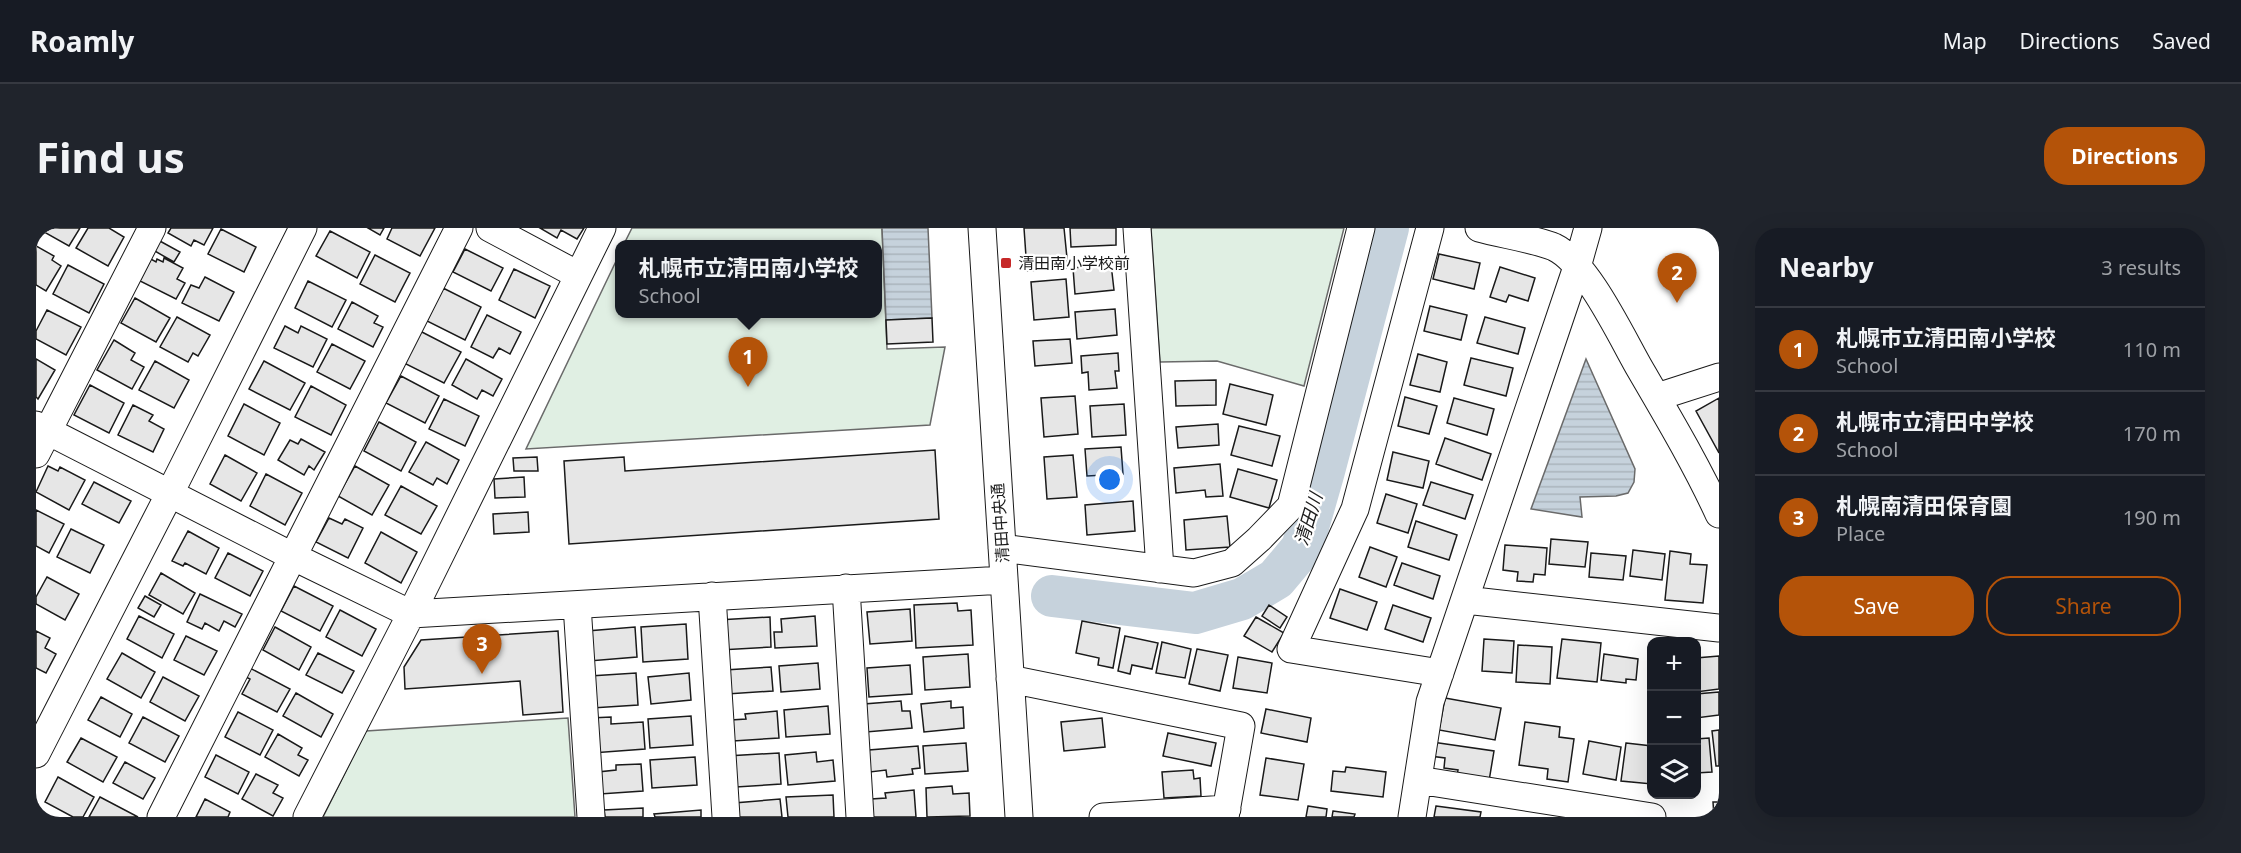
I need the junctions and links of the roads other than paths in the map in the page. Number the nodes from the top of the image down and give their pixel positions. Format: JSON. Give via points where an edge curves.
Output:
{"nodes":[{"id":1,"x":152,"y":228,"type":"edge"},
{"id":2,"x":303,"y":228,"type":"edge"},
{"id":3,"x":459,"y":228,"type":"edge"},
{"id":4,"x":490,"y":228,"type":"edge"},
{"id":5,"x":602,"y":228,"type":"edge"},
{"id":6,"x":982,"y":228,"type":"edge"},
{"id":7,"x":1137,"y":228,"type":"edge"},
{"id":8,"x":1361,"y":228,"type":"edge"},
{"id":9,"x":1430,"y":228,"type":"edge"},
{"id":10,"x":1479,"y":228,"type":"edge"},
{"id":11,"x":1588,"y":228,"type":"edge"},
{"id":12,"x":1577,"y":267,"type":"junction"},
{"id":13,"x":578,"y":275,"type":"junction"},
{"id":14,"x":1719,"y":377,"type":"edge"},
{"id":15,"x":1656,"y":397,"type":"junction"},
{"id":16,"x":40,"y":436,"type":"edge"},
{"id":17,"x":170,"y":494,"type":"junction"},
{"id":18,"x":1719,"y":514,"type":"edge"},
{"id":19,"x":1002,"y":548,"type":"junction"},
{"id":20,"x":294,"y":557,"type":"junction"},
{"id":21,"x":1160,"y":569,"type":"junction"},
{"id":22,"x":1004,"y":580,"type":"junction"},
{"id":23,"x":846,"y":588,"type":"junction"},
{"id":24,"x":712,"y":596,"type":"junction"},
{"id":25,"x":1465,"y":600,"type":"junction"},
{"id":26,"x":577,"y":605,"type":"junction"},
{"id":27,"x":411,"y":614,"type":"junction"},
{"id":28,"x":1719,"y":628,"type":"edge"},
{"id":29,"x":1440,"y":673,"type":"junction"},
{"id":30,"x":1010,"y":679,"type":"junction"},
{"id":31,"x":36,"y":754,"type":"edge"},
{"id":32,"x":1418,"y":780,"type":"junction"},
{"id":33,"x":1226,"y":813,"type":"edge"},
{"id":34,"x":161,"y":817,"type":"edge"},
{"id":35,"x":307,"y":817,"type":"edge"},
{"id":36,"x":591,"y":817,"type":"edge"},
{"id":37,"x":726,"y":817,"type":"edge"},
{"id":38,"x":860,"y":817,"type":"edge"},
{"id":39,"x":1019,"y":817,"type":"edge"},
{"id":40,"x":1103,"y":817,"type":"edge"},
{"id":41,"x":1412,"y":817,"type":"edge"},
{"id":42,"x":1652,"y":817,"type":"edge"}],
"edges":[{"from":1,"to":16,"type":"street"},
{"from":2,"to":17,"type":"street"},
{"from":3,"to":20,"type":"street"},
{"from":4,"to":13,"type":"street"},
{"from":5,"to":13,"type":"street"},
{"from":6,"to":19,"type":"street","name":"清田中央通"},
{"from":7,"to":21,"type":"street"},
{"from":8,"to":21,"type":"street","via":[[1292,506],[1232,562],[1194,573]]},
{"from":9,"to":29,"type":"street","via":[[1355,509],[1291,649]]},
{"from":10,"to":12,"type":"street","via":[[1555,248]]},
{"from":11,"to":12,"type":"street"},
{"from":12,"to":15,"type":"street","via":[[1594,288]]},
{"from":12,"to":25,"type":"street"},
{"from":13,"to":27,"type":"street"},
{"from":14,"to":15,"type":"street"},
{"from":15,"to":18,"type":"street"},
{"from":16,"to":17,"type":"street"},
{"from":17,"to":20,"type":"street"},
{"from":17,"to":31,"type":"street"},
{"from":19,"to":21,"type":"street"},
{"from":19,"to":22,"type":"street","name":"清田中央通"},
{"from":20,"to":27,"type":"street"},
{"from":20,"to":34,"type":"street"},
{"from":22,"to":23,"type":"street"},
{"from":22,"to":30,"type":"street","name":"清田中央通"},
{"from":23,"to":24,"type":"street"},
{"from":23,"to":38,"type":"street"},
{"from":24,"to":26,"type":"street"},
{"from":24,"to":37,"type":"street"},
{"from":25,"to":28,"type":"street"},
{"from":25,"to":29,"type":"street"},
{"from":26,"to":27,"type":"street"},
{"from":26,"to":36,"type":"street"},
{"from":27,"to":35,"type":"street"},
{"from":29,"to":32,"type":"street","via":[[1430,702]]},
{"from":30,"to":33,"type":"street","via":[[1241,726]]},
{"from":30,"to":39,"type":"street","name":"清田中央通"},
{"from":32,"to":41,"type":"street"},
{"from":32,"to":42,"type":"street"},
{"from":33,"to":40,"type":"street"}]}
